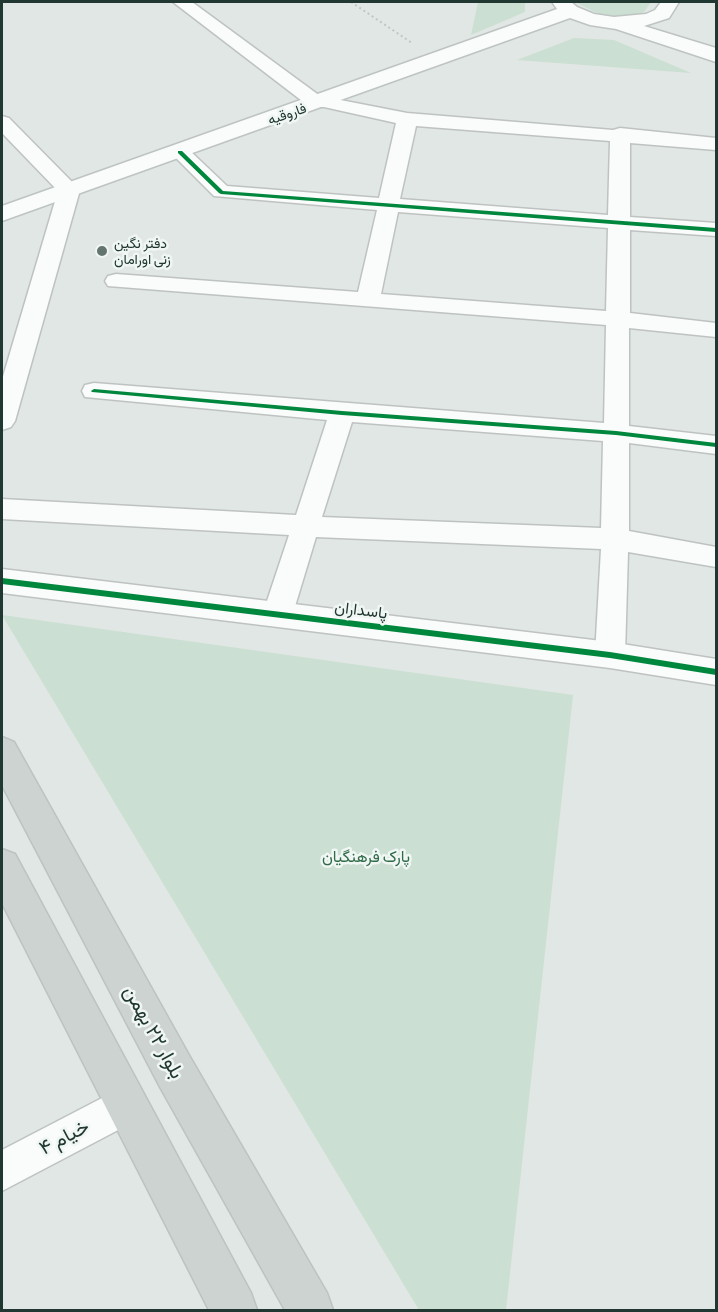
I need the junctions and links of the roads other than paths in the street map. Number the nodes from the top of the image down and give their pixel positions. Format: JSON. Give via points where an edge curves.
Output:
{"nodes":[{"id":1,"x":181,"y":2,"type":"edge"},
{"id":2,"x":566,"y":6,"type":"edge"},
{"id":3,"x":682,"y":11,"type":"edge"},
{"id":4,"x":614,"y":23,"type":"junction"},
{"id":5,"x":717,"y":41,"type":"edge"},
{"id":6,"x":717,"y":56,"type":"edge"},
{"id":7,"x":321,"y":102,"type":"junction"},
{"id":8,"x":406,"y":119,"type":"junction"},
{"id":9,"x":2,"y":122,"type":"edge"},
{"id":10,"x":620,"y":134,"type":"junction"},
{"id":11,"x":717,"y":144,"type":"edge"},
{"id":12,"x":180,"y":152,"type":"junction"},
{"id":13,"x":69,"y":190,"type":"junction"},
{"id":14,"x":389,"y":204,"type":"junction"},
{"id":15,"x":2,"y":214,"type":"edge"},
{"id":16,"x":619,"y":220,"type":"junction"},
{"id":17,"x":717,"y":230,"type":"edge"},
{"id":18,"x":116,"y":281,"type":"dead end"},
{"id":19,"x":368,"y":300,"type":"junction"},
{"id":20,"x":618,"y":319,"type":"junction"},
{"id":21,"x":717,"y":330,"type":"edge"},
{"id":22,"x":94,"y":391,"type":"dead end"},
{"id":23,"x":342,"y":413,"type":"junction"},
{"id":24,"x":2,"y":421,"type":"edge"},
{"id":25,"x":616,"y":433,"type":"junction"},
{"id":26,"x":717,"y":445,"type":"edge"},
{"id":27,"x":2,"y":509,"type":"edge"},
{"id":28,"x":304,"y":526,"type":"junction"},
{"id":29,"x":615,"y":539,"type":"junction"},
{"id":30,"x":717,"y":557,"type":"edge"},
{"id":31,"x":2,"y":581,"type":"edge"},
{"id":32,"x":278,"y":613,"type":"junction"},
{"id":33,"x":610,"y":655,"type":"junction"},
{"id":34,"x":717,"y":672,"type":"edge"},
{"id":35,"x":2,"y":752,"type":"edge"},
{"id":36,"x":2,"y":866,"type":"edge"},
{"id":37,"x":127,"y":1104,"type":"junction"},
{"id":38,"x":2,"y":1171,"type":"edge"},
{"id":39,"x":234,"y":1311,"type":"edge"},
{"id":40,"x":310,"y":1311,"type":"edge"}],
"edges":[{"from":1,"to":7,"type":"street"},
{"from":2,"to":4,"type":"main road","via":[[590,19]]},
{"from":2,"to":7,"type":"main road","name":"فاروقیه","via":[[437,60]]},
{"from":3,"to":4,"type":"main road","via":[[650,20]]},
{"from":3,"to":5,"type":"main road"},
{"from":4,"to":6,"type":"main road"},
{"from":7,"to":8,"type":"street"},
{"from":7,"to":12,"type":"main road","name":"فاروقیه"},
{"from":8,"to":10,"type":"street"},
{"from":8,"to":14,"type":"street"},
{"from":9,"to":13,"type":"street"},
{"from":10,"to":11,"type":"street"},
{"from":10,"to":16,"type":"street"},
{"from":12,"to":13,"type":"main road","name":"فاروقیه"},
{"from":12,"to":14,"type":"street","via":[[221,192]]},
{"from":13,"to":15,"type":"main road","name":"فاروقیه"},
{"from":13,"to":24,"type":"street"},
{"from":14,"to":16,"type":"street"},
{"from":14,"to":19,"type":"street"},
{"from":16,"to":17,"type":"street"},
{"from":16,"to":20,"type":"street"},
{"from":18,"to":19,"type":"street"},
{"from":19,"to":20,"type":"street"},
{"from":20,"to":21,"type":"street"},
{"from":20,"to":25,"type":"street"},
{"from":22,"to":23,"type":"street"},
{"from":23,"to":25,"type":"street"},
{"from":23,"to":28,"type":"street"},
{"from":25,"to":26,"type":"street"},
{"from":25,"to":29,"type":"street"},
{"from":27,"to":28,"type":"street"},
{"from":28,"to":29,"type":"street"},
{"from":28,"to":32,"type":"street"},
{"from":29,"to":30,"type":"street"},
{"from":29,"to":33,"type":"street"},
{"from":31,"to":32,"type":"main road","name":"پاسداران"},
{"from":32,"to":33,"type":"main road","name":"پاسداران"},
{"from":33,"to":34,"type":"main road","name":"پاسداران"},
{"from":35,"to":40,"type":"main road","name":"بلوار ۲۲ بهمن"},
{"from":36,"to":37,"type":"main road"},
{"from":37,"to":38,"type":"street","name":"خیام ۴"},
{"from":37,"to":39,"type":"main road"}]}
